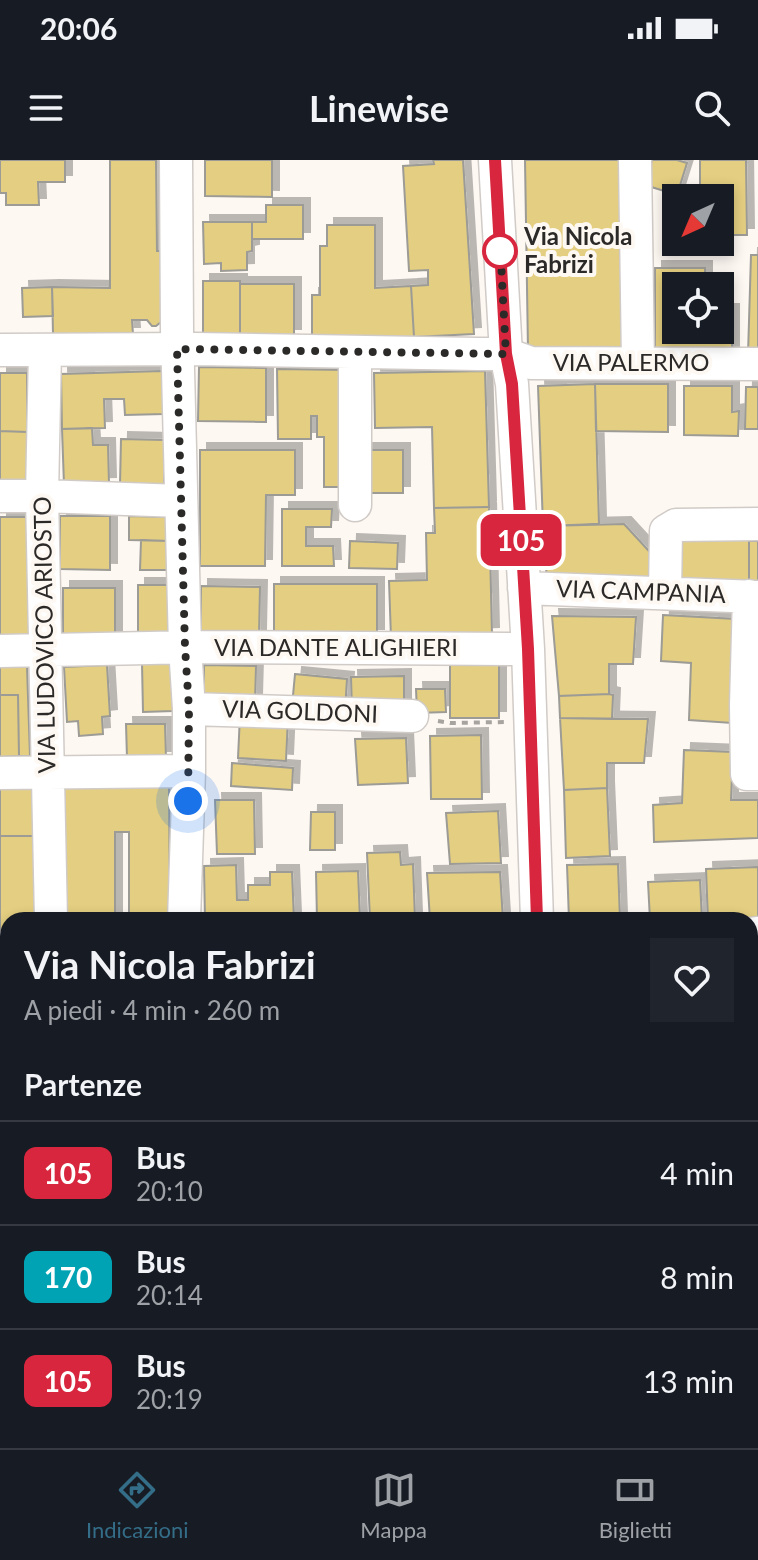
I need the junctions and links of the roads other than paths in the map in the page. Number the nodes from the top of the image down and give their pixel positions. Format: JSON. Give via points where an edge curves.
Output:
{"nodes":[{"id":1,"x":176,"y":160,"type":"edge"},
{"id":2,"x":495,"y":160,"type":"edge"},
{"id":3,"x":635,"y":160,"type":"edge"},
{"id":4,"x":177,"y":349,"type":"junction"},
{"id":5,"x":0,"y":350,"type":"edge"},
{"id":6,"x":45,"y":351,"type":"junction"},
{"id":7,"x":355,"y":352,"type":"junction"},
{"id":8,"x":506,"y":354,"type":"junction"},
{"id":9,"x":638,"y":362,"type":"junction"},
{"id":10,"x":758,"y":364,"type":"edge"},
{"id":11,"x":0,"y":496,"type":"edge"},
{"id":12,"x":42,"y":496,"type":"junction"},
{"id":13,"x":181,"y":501,"type":"junction"},
{"id":14,"x":355,"y":505,"type":"dead end"},
{"id":15,"x":758,"y":524,"type":"edge"},
{"id":16,"x":524,"y":588,"type":"junction"},
{"id":17,"x":665,"y":593,"type":"junction"},
{"id":18,"x":754,"y":597,"type":"edge"},
{"id":19,"x":185,"y":647,"type":"junction"},
{"id":20,"x":528,"y":649,"type":"junction"},
{"id":21,"x":0,"y":651,"type":"edge"},
{"id":22,"x":47,"y":651,"type":"junction"},
{"id":23,"x":189,"y":709,"type":"junction"},
{"id":24,"x":752,"y":712,"type":"edge"},
{"id":25,"x":412,"y":716,"type":"road end"},
{"id":26,"x":189,"y":771,"type":"junction"},
{"id":27,"x":0,"y":773,"type":"edge"},
{"id":28,"x":48,"y":773,"type":"junction"},
{"id":29,"x":758,"y":774,"type":"edge"},
{"id":30,"x":51,"y":912,"type":"edge"},
{"id":31,"x":184,"y":912,"type":"edge"},
{"id":32,"x":537,"y":912,"type":"edge"}],
"edges":[{"from":1,"to":4,"type":"street"},
{"from":2,"to":8,"type":"street"},
{"from":3,"to":9,"type":"street"},
{"from":4,"to":6,"type":"street","name":"VIA PALERMO"},
{"from":4,"to":7,"type":"street","name":"VIA PALERMO"},
{"from":4,"to":13,"type":"street"},
{"from":5,"to":6,"type":"street","name":"VIA PALERMO"},
{"from":6,"to":12,"type":"street","name":"VIA LUDOVICO ARIOSTO"},
{"from":7,"to":8,"type":"street","name":"VIA PALERMO"},
{"from":7,"to":14,"type":"street"},
{"from":8,"to":9,"type":"street","name":"VIA PALERMO","via":[[531,363]]},
{"from":8,"to":16,"type":"street"},
{"from":9,"to":10,"type":"street","name":"VIA PALERMO"},
{"from":11,"to":12,"type":"street"},
{"from":12,"to":13,"type":"street"},
{"from":12,"to":22,"type":"street","name":"VIA LUDOVICO ARIOSTO"},
{"from":13,"to":19,"type":"street"},
{"from":15,"to":17,"type":"street","via":[[676,525],[666,531]]},
{"from":16,"to":17,"type":"street","name":"VIA CAMPANIA"},
{"from":16,"to":20,"type":"street"},
{"from":17,"to":18,"type":"street","name":"VIA CAMPANIA"},
{"from":18,"to":24,"type":"street"},
{"from":19,"to":20,"type":"street","name":"VIA DANTE ALIGHIERI"},
{"from":19,"to":22,"type":"street","name":"VIA DANTE ALIGHIERI"},
{"from":19,"to":23,"type":"street"},
{"from":20,"to":32,"type":"street"},
{"from":21,"to":22,"type":"street","name":"VIA DANTE ALIGHIERI"},
{"from":22,"to":28,"type":"street","name":"VIA LUDOVICO ARIOSTO"},
{"from":23,"to":25,"type":"street","name":"VIA GOLDONI"},
{"from":23,"to":26,"type":"street"},
{"from":24,"to":29,"type":"street","via":[[747,774]]},
{"from":26,"to":28,"type":"street"},
{"from":26,"to":31,"type":"street"},
{"from":27,"to":28,"type":"street"},
{"from":28,"to":30,"type":"street","name":"VIA LUDOVICO ARIOSTO"}]}
